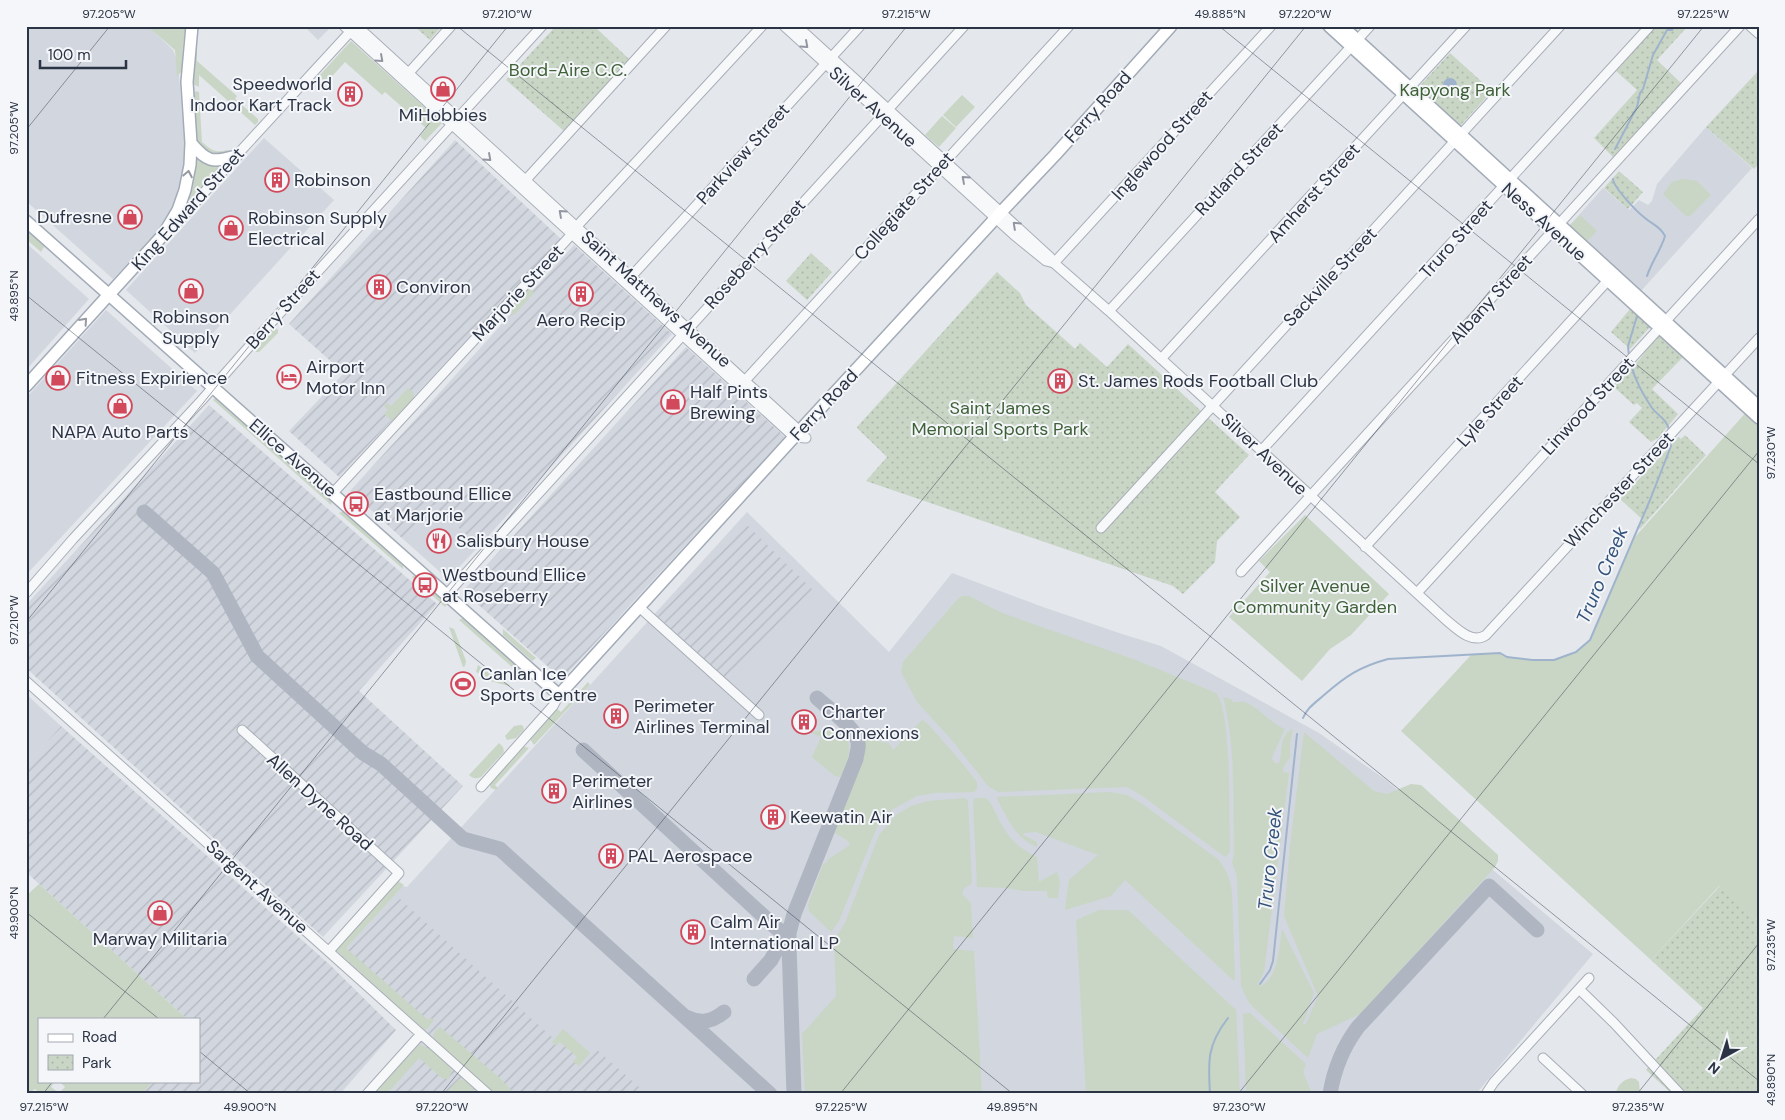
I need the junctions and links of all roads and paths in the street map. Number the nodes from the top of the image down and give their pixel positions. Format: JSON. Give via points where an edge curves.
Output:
{"nodes":[{"id":1,"x":192,"y":26,"type":"edge"},
{"id":2,"x":451,"y":26,"type":"edge"},
{"id":3,"x":542,"y":26,"type":"edge"},
{"id":4,"x":666,"y":26,"type":"edge"},
{"id":5,"x":762,"y":26,"type":"edge"},
{"id":6,"x":784,"y":26,"type":"edge"},
{"id":7,"x":797,"y":26,"type":"edge"},
{"id":8,"x":860,"y":26,"type":"edge"},
{"id":9,"x":964,"y":26,"type":"edge"},
{"id":10,"x":1069,"y":26,"type":"edge"},
{"id":11,"x":1171,"y":26,"type":"edge"},
{"id":12,"x":1270,"y":26,"type":"edge"},
{"id":13,"x":1329,"y":26,"type":"edge"},
{"id":14,"x":1342,"y":26,"type":"edge"},
{"id":15,"x":1370,"y":26,"type":"edge"},
{"id":16,"x":1466,"y":26,"type":"edge"},
{"id":17,"x":1560,"y":26,"type":"edge"},
{"id":18,"x":1650,"y":26,"type":"edge"},
{"id":19,"x":1740,"y":26,"type":"edge"},
{"id":20,"x":1750,"y":26,"type":"edge"},
{"id":21,"x":353,"y":28,"type":"edge"},
{"id":22,"x":1759,"y":34,"type":"edge"},
{"id":23,"x":1354,"y":43,"type":"junction"},
{"id":24,"x":829,"y":61,"type":"junction"},
{"id":25,"x":406,"y":76,"type":"junction"},
{"id":26,"x":1407,"y":91,"type":"junction"},
{"id":27,"x":885,"y":112,"type":"junction"},
{"id":28,"x":455,"y":122,"type":"junction"},
{"id":29,"x":1458,"y":138,"type":"junction"},
{"id":30,"x":191,"y":142,"type":"junction"},
{"id":31,"x":236,"y":156,"type":"junction"},
{"id":32,"x":943,"y":164,"type":"junction"},
{"id":33,"x":1507,"y":182,"type":"junction"},
{"id":34,"x":523,"y":183,"type":"junction"},
{"id":35,"x":998,"y":215,"type":"junction"},
{"id":36,"x":1759,"y":219,"type":"edge"},
{"id":37,"x":26,"y":221,"type":"edge"},
{"id":38,"x":1556,"y":227,"type":"junction"},
{"id":39,"x":574,"y":230,"type":"junction"},
{"id":40,"x":164,"y":235,"type":"junction"},
{"id":41,"x":1054,"y":263,"type":"junction"},
{"id":42,"x":1611,"y":278,"type":"junction"},
{"id":43,"x":628,"y":280,"type":"junction"},
{"id":44,"x":110,"y":294,"type":"junction"},
{"id":45,"x":1109,"y":311,"type":"junction"},
{"id":46,"x":1662,"y":325,"type":"junction"},
{"id":47,"x":686,"y":332,"type":"junction"},
{"id":48,"x":1759,"y":338,"type":"edge"},
{"id":49,"x":1162,"y":359,"type":"junction"},
{"id":50,"x":1722,"y":379,"type":"junction"},
{"id":51,"x":743,"y":383,"type":"junction"},
{"id":52,"x":26,"y":386,"type":"edge"},
{"id":53,"x":213,"y":387,"type":"junction"},
{"id":54,"x":1212,"y":406,"type":"junction"},
{"id":55,"x":1759,"y":407,"type":"edge"},
{"id":56,"x":1759,"y":418,"type":"edge"},
{"id":57,"x":797,"y":433,"type":"junction"},
{"id":58,"x":1261,"y":451,"type":"junction"},
{"id":59,"x":333,"y":493,"type":"junction"},
{"id":60,"x":1311,"y":496,"type":"junction"},
{"id":61,"x":1101,"y":528,"type":"dead end"},
{"id":62,"x":1366,"y":546,"type":"junction"},
{"id":63,"x":1241,"y":572,"type":"dead end"},
{"id":64,"x":26,"y":593,"type":"edge"},
{"id":65,"x":1416,"y":593,"type":"junction"},
{"id":66,"x":447,"y":594,"type":"junction"},
{"id":67,"x":639,"y":607,"type":"junction"},
{"id":68,"x":1478,"y":638,"type":"joint"},
{"id":69,"x":26,"y":681,"type":"edge"},
{"id":70,"x":559,"y":695,"type":"junction"},
{"id":71,"x":759,"y":715,"type":"dead end"},
{"id":72,"x":242,"y":730,"type":"dead end"},
{"id":73,"x":481,"y":787,"type":"dead end"},
{"id":74,"x":329,"y":952,"type":"junction"},
{"id":75,"x":1589,"y":978,"type":"dead end"},
{"id":76,"x":1579,"y":989,"type":"junction"},
{"id":77,"x":421,"y":1034,"type":"junction"},
{"id":78,"x":1543,"y":1058,"type":"dead end"},
{"id":79,"x":367,"y":1094,"type":"edge"},
{"id":80,"x":488,"y":1094,"type":"edge"},
{"id":81,"x":1486,"y":1094,"type":"edge"},
{"id":82,"x":1582,"y":1094,"type":"edge"},
{"id":83,"x":1680,"y":1094,"type":"edge"}],
"edges":[{"from":1,"to":30,"type":"main road","via":[[187,82]]},
{"from":2,"to":25,"type":"street"},
{"from":3,"to":28,"type":"street","name":"Berry Street"},
{"from":4,"to":34,"type":"street"},
{"from":5,"to":39,"type":"street","name":"Marjorie Street"},
{"from":6,"to":24,"type":"street","name":"Silver Avenue","one_way":true},
{"from":7,"to":24,"type":"street","name":"Silver Avenue"},
{"from":8,"to":24,"type":"street","name":"Parkview Street"},
{"from":9,"to":27,"type":"street","name":"Roseberry Street"},
{"from":10,"to":32,"type":"street","name":"Collegiate Street"},
{"from":11,"to":35,"type":"main road","name":"Ferry Road"},
{"from":12,"to":41,"type":"street","name":"Inglewood Street"},
{"from":13,"to":23,"type":"main road","name":"Ness Avenue"},
{"from":14,"to":23,"type":"main road","name":"Ness Avenue"},
{"from":15,"to":23,"type":"street","name":"Rutland Street"},
{"from":16,"to":26,"type":"street","name":"Amherst Street"},
{"from":17,"to":29,"type":"street","name":"Sackville Street"},
{"from":18,"to":33,"type":"street","name":"Truro Street"},
{"from":19,"to":38,"type":"street","name":"Albany Street"},
{"from":20,"to":22,"type":"street"},
{"from":21,"to":25,"type":"street","name":"Saint Matthews Avenue"},
{"from":21,"to":31,"type":"street","name":"King Edward Street"},
{"from":23,"to":26,"type":"main road","name":"Ness Avenue"},
{"from":23,"to":45,"type":"street","name":"Rutland Street"},
{"from":24,"to":27,"type":"street","name":"Silver Avenue"},
{"from":24,"to":43,"type":"street","name":"Parkview Street"},
{"from":25,"to":28,"type":"street","name":"Saint Matthews Avenue"},
{"from":26,"to":29,"type":"main road","name":"Ness Avenue"},
{"from":26,"to":49,"type":"street","name":"Amherst Street"},
{"from":27,"to":32,"type":"street","name":"Silver Avenue"},
{"from":27,"to":47,"type":"street","name":"Roseberry Street"},
{"from":28,"to":34,"type":"street","name":"Saint Matthews Avenue"},
{"from":28,"to":53,"type":"street","name":"Berry Street"},
{"from":29,"to":33,"type":"main road","name":"Ness Avenue"},
{"from":29,"to":54,"type":"street","name":"Sackville Street"},
{"from":30,"to":31,"type":"main road","via":[[201,155],[209,159]]},
{"from":40,"to":30,"type":"main road","one_way":true,"via":[[185,190]]},
{"from":31,"to":40,"type":"street","name":"King Edward Street"},
{"from":32,"to":35,"type":"street","name":"Silver Avenue"},
{"from":32,"to":51,"type":"street","name":"Collegiate Street"},
{"from":33,"to":38,"type":"main road","name":"Ness Avenue"},
{"from":33,"to":58,"type":"street","name":"Truro Street"},
{"from":34,"to":39,"type":"street","name":"Saint Matthews Avenue"},
{"from":35,"to":41,"type":"street","name":"Silver Avenue"},
{"from":35,"to":57,"type":"main road","name":"Ferry Road"},
{"from":36,"to":46,"type":"street","name":"Linwood Street"},
{"from":37,"to":44,"type":"main road","name":"Ellice Avenue"},
{"from":38,"to":42,"type":"main road","name":"Ness Avenue"},
{"from":38,"to":60,"type":"street","name":"Albany Street"},
{"from":39,"to":43,"type":"street","name":"Saint Matthews Avenue"},
{"from":39,"to":59,"type":"street","name":"Marjorie Street"},
{"from":40,"to":44,"type":"main road","name":"King Edward Street"},
{"from":41,"to":45,"type":"street","name":"Silver Avenue"},
{"from":42,"to":46,"type":"main road","name":"Ness Avenue"},
{"from":42,"to":62,"type":"street","name":"Lyle Street"},
{"from":43,"to":47,"type":"street","name":"Saint Matthews Avenue"},
{"from":52,"to":44,"type":"main road","name":"King Edward Street","one_way":true},
{"from":44,"to":53,"type":"main road","name":"Ellice Avenue"},
{"from":45,"to":49,"type":"street","name":"Silver Avenue"},
{"from":46,"to":50,"type":"main road","name":"Ness Avenue"},
{"from":46,"to":65,"type":"street","name":"Linwood Street"},
{"from":47,"to":51,"type":"street","name":"Saint Matthews Avenue"},
{"from":47,"to":66,"type":"street","name":"Roseberry Street"},
{"from":48,"to":50,"type":"street","name":"Winchester Street"},
{"from":49,"to":54,"type":"street","name":"Silver Avenue"},
{"from":50,"to":55,"type":"main road","name":"Ness Avenue"},
{"from":50,"to":56,"type":"main road","name":"Ness Avenue"},
{"from":50,"to":68,"type":"street","name":"Winchester Street","via":[[1486,635]]},
{"from":51,"to":57,"type":"street","name":"Saint Matthews Avenue"},
{"from":53,"to":59,"type":"main road","name":"Ellice Avenue"},
{"from":53,"to":64,"type":"street","name":"Berry Street"},
{"from":54,"to":58,"type":"street","name":"Silver Avenue"},
{"from":54,"to":61,"type":"street","name":"Sackville Street"},
{"from":57,"to":67,"type":"main road","name":"Ferry Road"},
{"from":58,"to":60,"type":"street","name":"Silver Avenue"},
{"from":59,"to":66,"type":"main road","name":"Ellice Avenue"},
{"from":60,"to":62,"type":"street","name":"Silver Avenue"},
{"from":60,"to":63,"type":"street","name":"Albany Street"},
{"from":62,"to":65,"type":"street","name":"Silver Avenue"},
{"from":65,"to":68,"type":"street","name":"Silver Avenue","via":[[1458,630]]},
{"from":66,"to":70,"type":"main road","name":"Ellice Avenue"},
{"from":67,"to":70,"type":"main road","name":"Ferry Road"},
{"from":67,"to":71,"type":"street"},
{"from":69,"to":74,"type":"street","name":"Sargent Avenue"},
{"from":70,"to":73,"type":"street","name":"Ferry Road","via":[[553,706]]},
{"from":72,"to":74,"type":"street","name":"Allen Dyne Road","via":[[399,873]]},
{"from":74,"to":77,"type":"street","name":"Sargent Avenue"},
{"from":75,"to":76,"type":"street"},
{"from":76,"to":81,"type":"street"},
{"from":76,"to":83,"type":"street"},
{"from":77,"to":79,"type":"street"},
{"from":77,"to":80,"type":"street","name":"Sargent Avenue"},
{"from":78,"to":82,"type":"street"}]}
